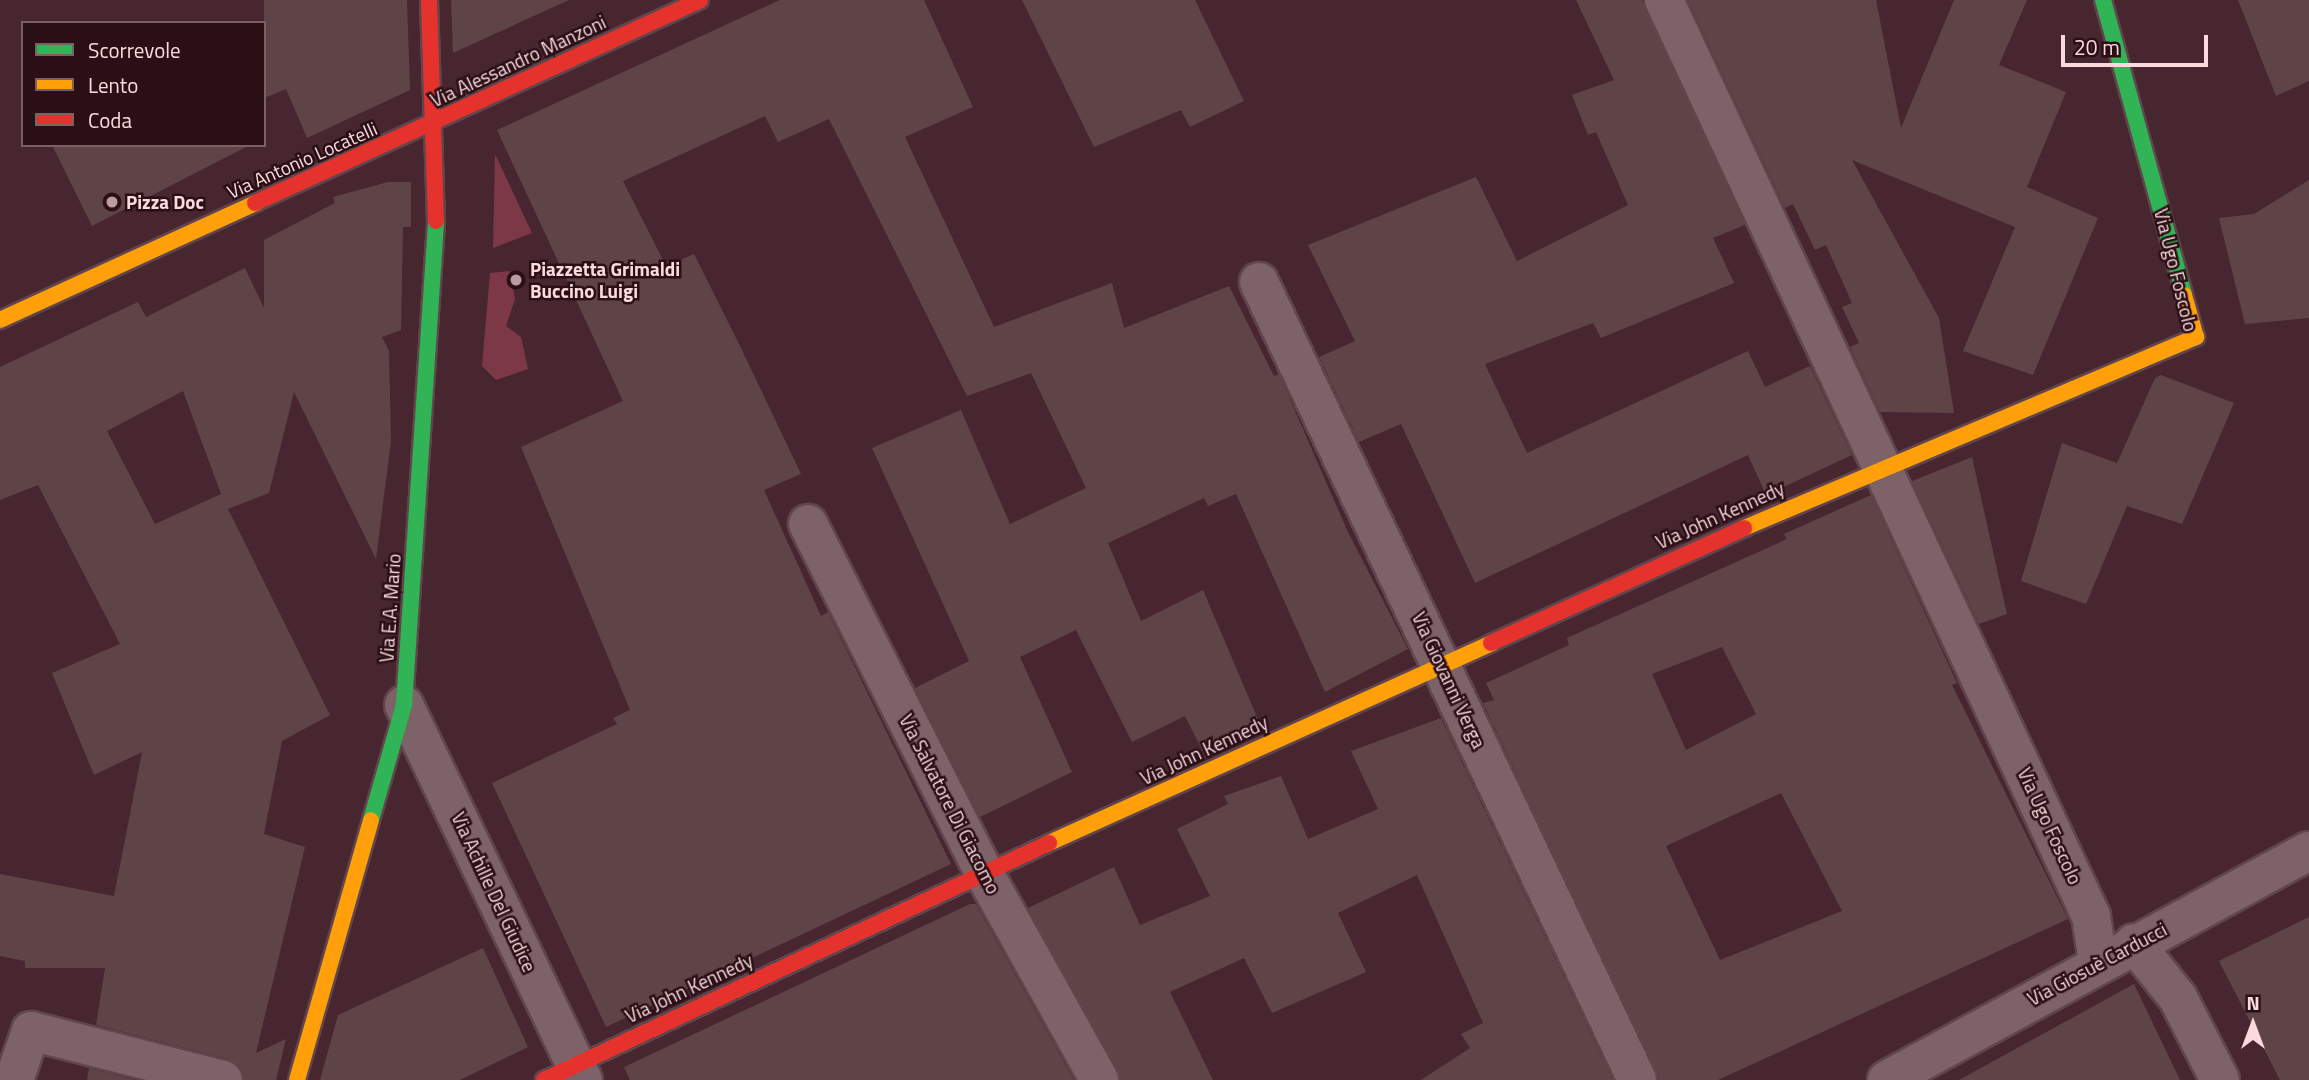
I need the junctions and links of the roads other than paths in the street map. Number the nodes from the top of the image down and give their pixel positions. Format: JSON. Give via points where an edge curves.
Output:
{"nodes":[{"id":1,"x":429,"y":0,"type":"edge"},
{"id":2,"x":700,"y":0,"type":"edge"},
{"id":3,"x":1664,"y":0,"type":"edge"},
{"id":4,"x":2103,"y":0,"type":"edge"},
{"id":5,"x":430,"y":125,"type":"junction"},
{"id":6,"x":1259,"y":282,"type":"dead end"},
{"id":7,"x":0,"y":320,"type":"edge"},
{"id":8,"x":1884,"y":464,"type":"junction"},
{"id":9,"x":808,"y":524,"type":"dead end"},
{"id":10,"x":1442,"y":664,"type":"junction"},
{"id":11,"x":404,"y":705,"type":"junction"},
{"id":12,"x":2309,"y":851,"type":"edge"},
{"id":13,"x":984,"y":873,"type":"junction"},
{"id":14,"x":2134,"y":943,"type":"junction"},
{"id":15,"x":2098,"y":962,"type":"junction"},
{"id":16,"x":568,"y":1075,"type":"edge"},
{"id":17,"x":14,"y":1080,"type":"edge"},
{"id":18,"x":223,"y":1080,"type":"edge"},
{"id":19,"x":298,"y":1080,"type":"edge"},
{"id":20,"x":1099,"y":1080,"type":"edge"},
{"id":21,"x":1637,"y":1080,"type":"edge"},
{"id":22,"x":1886,"y":1080,"type":"edge"},
{"id":23,"x":2220,"y":1080,"type":"edge"}],
"edges":[{"from":1,"to":5,"type":"street","name":"Via E.A. Mario"},
{"from":2,"to":5,"type":"street","name":"Via Alessandro Manzoni"},
{"from":3,"to":8,"type":"street","name":"Via Ugo Foscolo"},
{"from":4,"to":8,"type":"street","name":"Via Ugo Foscolo","via":[[2196,337]]},
{"from":5,"to":7,"type":"street","name":"Via Antonio Locatelli"},
{"from":5,"to":11,"type":"street","name":"Via E.A. Mario","via":[[437,249]]},
{"from":6,"to":10,"type":"street","name":"Via Giovanni Verga"},
{"from":8,"to":10,"type":"street","name":"Via John Kennedy"},
{"from":8,"to":15,"type":"street","name":"Via Ugo Foscolo","via":[[2091,916]]},
{"from":9,"to":13,"type":"street","name":"Via Salvatore Di Giacomo"},
{"from":10,"to":13,"type":"street","name":"Via John Kennedy"},
{"from":10,"to":21,"type":"street","name":"Via Giovanni Verga"},
{"from":11,"to":16,"type":"street","name":"Via Achille Del Giudice"},
{"from":11,"to":19,"type":"street","name":"Via E.A. Mario"},
{"from":12,"to":14,"type":"street","name":"Via Giosuè Carducci"},
{"from":13,"to":16,"type":"street","name":"Via John Kennedy"},
{"from":13,"to":20,"type":"street","name":"Via Salvatore Di Giacomo"},
{"from":14,"to":15,"type":"street","name":"Via Giosuè Carducci"},
{"from":14,"to":23,"type":"street","via":[[2178,998]]},
{"from":15,"to":22,"type":"street","name":"Via Giosuè Carducci"},
{"from":17,"to":18,"type":"street","via":[[31,1031]]}]}
